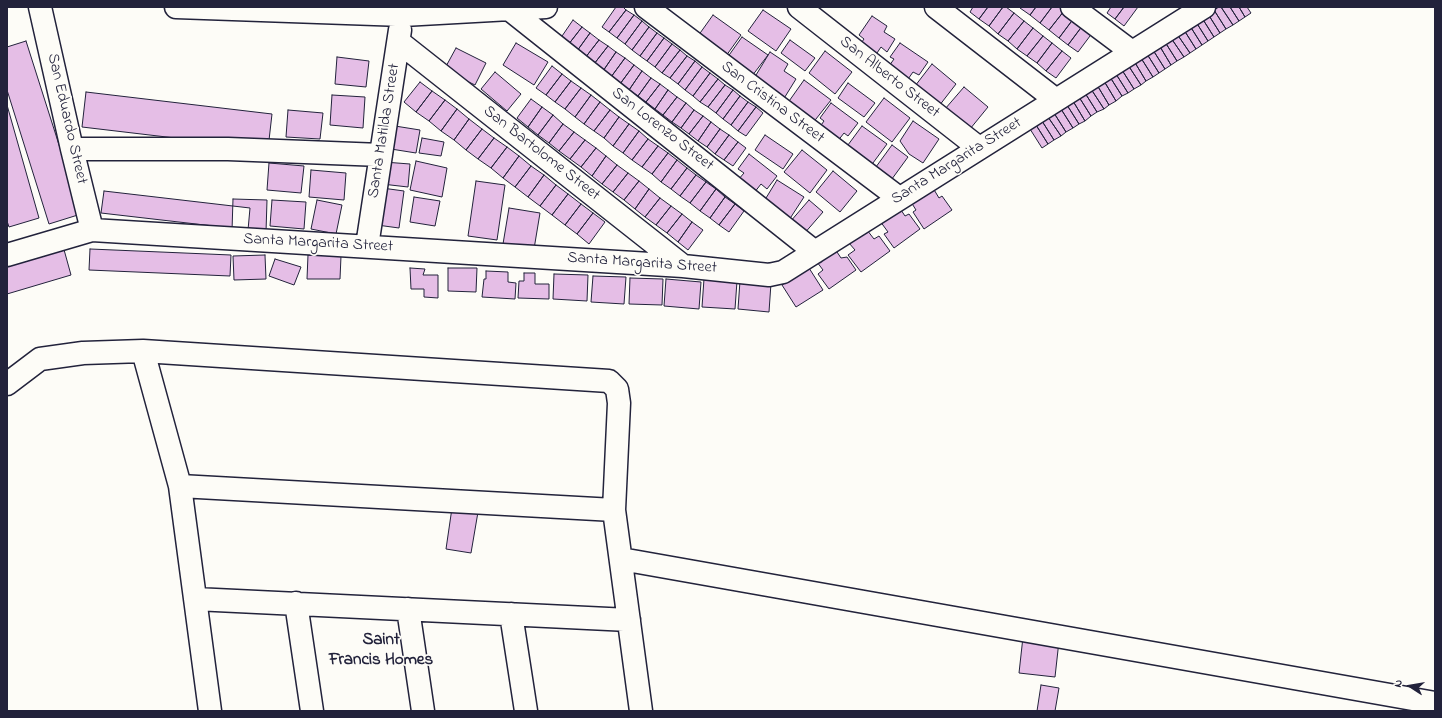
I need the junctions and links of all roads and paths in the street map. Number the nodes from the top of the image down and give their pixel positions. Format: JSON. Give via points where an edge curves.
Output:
{"nodes":[{"id":1,"x":40,"y":7,"type":"edge"},
{"id":2,"x":176,"y":7,"type":"edge"},
{"id":3,"x":546,"y":7,"type":"edge"},
{"id":4,"x":646,"y":7,"type":"edge"},
{"id":5,"x":799,"y":7,"type":"edge"},
{"id":6,"x":936,"y":7,"type":"edge"},
{"id":7,"x":1072,"y":7,"type":"edge"},
{"id":8,"x":1204,"y":7,"type":"edge"},
{"id":9,"x":288,"y":9,"type":"edge"},
{"id":10,"x":509,"y":9,"type":"junction"},
{"id":11,"x":427,"y":11,"type":"edge"},
{"id":12,"x":403,"y":15,"type":"junction"},
{"id":13,"x":398,"y":42,"type":"junction"},
{"id":14,"x":1132,"y":52,"type":"junction"},
{"id":15,"x":1056,"y":100,"type":"junction"},
{"id":16,"x":979,"y":148,"type":"junction"},
{"id":17,"x":72,"y":149,"type":"junction"},
{"id":18,"x":381,"y":155,"type":"junction"},
{"id":19,"x":899,"y":198,"type":"junction"},
{"id":20,"x":92,"y":230,"type":"junction"},
{"id":21,"x":367,"y":246,"type":"junction"},
{"id":22,"x":815,"y":252,"type":"junction"},
{"id":23,"x":7,"y":255,"type":"edge"},
{"id":24,"x":683,"y":266,"type":"junction"},
{"id":25,"x":144,"y":351,"type":"junction"},
{"id":26,"x":7,"y":384,"type":"edge"},
{"id":27,"x":180,"y":486,"type":"junction"},
{"id":28,"x":614,"y":510,"type":"junction"},
{"id":29,"x":621,"y":559,"type":"junction"},
{"id":30,"x":195,"y":599,"type":"junction"},
{"id":31,"x":296,"y":603,"type":"junction"},
{"id":32,"x":408,"y":609,"type":"junction"},
{"id":33,"x":511,"y":614,"type":"junction"},
{"id":34,"x":629,"y":620,"type":"junction"},
{"id":35,"x":1435,"y":703,"type":"edge"},
{"id":36,"x":210,"y":711,"type":"edge"},
{"id":37,"x":312,"y":711,"type":"edge"},
{"id":38,"x":423,"y":711,"type":"edge"},
{"id":39,"x":526,"y":711,"type":"edge"},
{"id":40,"x":641,"y":711,"type":"edge"}],
"edges":[{"from":1,"to":17,"type":"street","name":"San Eduardo Street"},
{"from":2,"to":9,"type":"street"},
{"from":3,"to":10,"type":"street"},
{"from":4,"to":19,"type":"street","name":"San Cristina Street"},
{"from":5,"to":16,"type":"street","name":"San Alberto Street"},
{"from":6,"to":15,"type":"street"},
{"from":7,"to":14,"type":"street"},
{"from":8,"to":14,"type":"street","name":"Santa Margarita Street"},
{"from":9,"to":12,"type":"street"},
{"from":10,"to":11,"type":"street"},
{"from":10,"to":22,"type":"street","name":"San Lorenzo Street"},
{"from":11,"to":12,"type":"street"},
{"from":12,"to":13,"type":"street","name":"Santa Matilda Street"},
{"from":13,"to":18,"type":"street","name":"Santa Matilda Street"},
{"from":13,"to":24,"type":"street","name":"San Bartolome Street"},
{"from":14,"to":15,"type":"street","name":"Santa Margarita Street"},
{"from":15,"to":16,"type":"street","name":"Santa Margarita Street"},
{"from":16,"to":19,"type":"street","name":"Santa Margarita Street"},
{"from":17,"to":18,"type":"street","via":[[228,149]]},
{"from":17,"to":20,"type":"street","name":"San Eduardo Street"},
{"from":18,"to":21,"type":"street","name":"Santa Matilda Street"},
{"from":19,"to":22,"type":"street","name":"Santa Margarita Street"},
{"from":20,"to":21,"type":"street","name":"Santa Margarita Street"},
{"from":20,"to":23,"type":"street","name":"Santa Margarita Street"},
{"from":21,"to":24,"type":"street","name":"Santa Margarita Street"},
{"from":22,"to":24,"type":"street","name":"Santa Margarita Street","via":[[783,272],[769,275]]},
{"from":25,"to":26,"type":"street","via":[[83,352],[40,359]]},
{"from":25,"to":27,"type":"street"},
{"from":25,"to":28,"type":"street","via":[[609,380],[617,389],[619,403]]},
{"from":27,"to":28,"type":"street"},
{"from":27,"to":30,"type":"street"},
{"from":28,"to":29,"type":"street"},
{"from":29,"to":34,"type":"street"},
{"from":29,"to":35,"type":"street"},
{"from":30,"to":31,"type":"street"},
{"from":30,"to":36,"type":"street"},
{"from":31,"to":32,"type":"street"},
{"from":31,"to":37,"type":"street"},
{"from":32,"to":33,"type":"street"},
{"from":32,"to":38,"type":"street"},
{"from":33,"to":34,"type":"street"},
{"from":33,"to":39,"type":"street"},
{"from":34,"to":40,"type":"street"}]}
